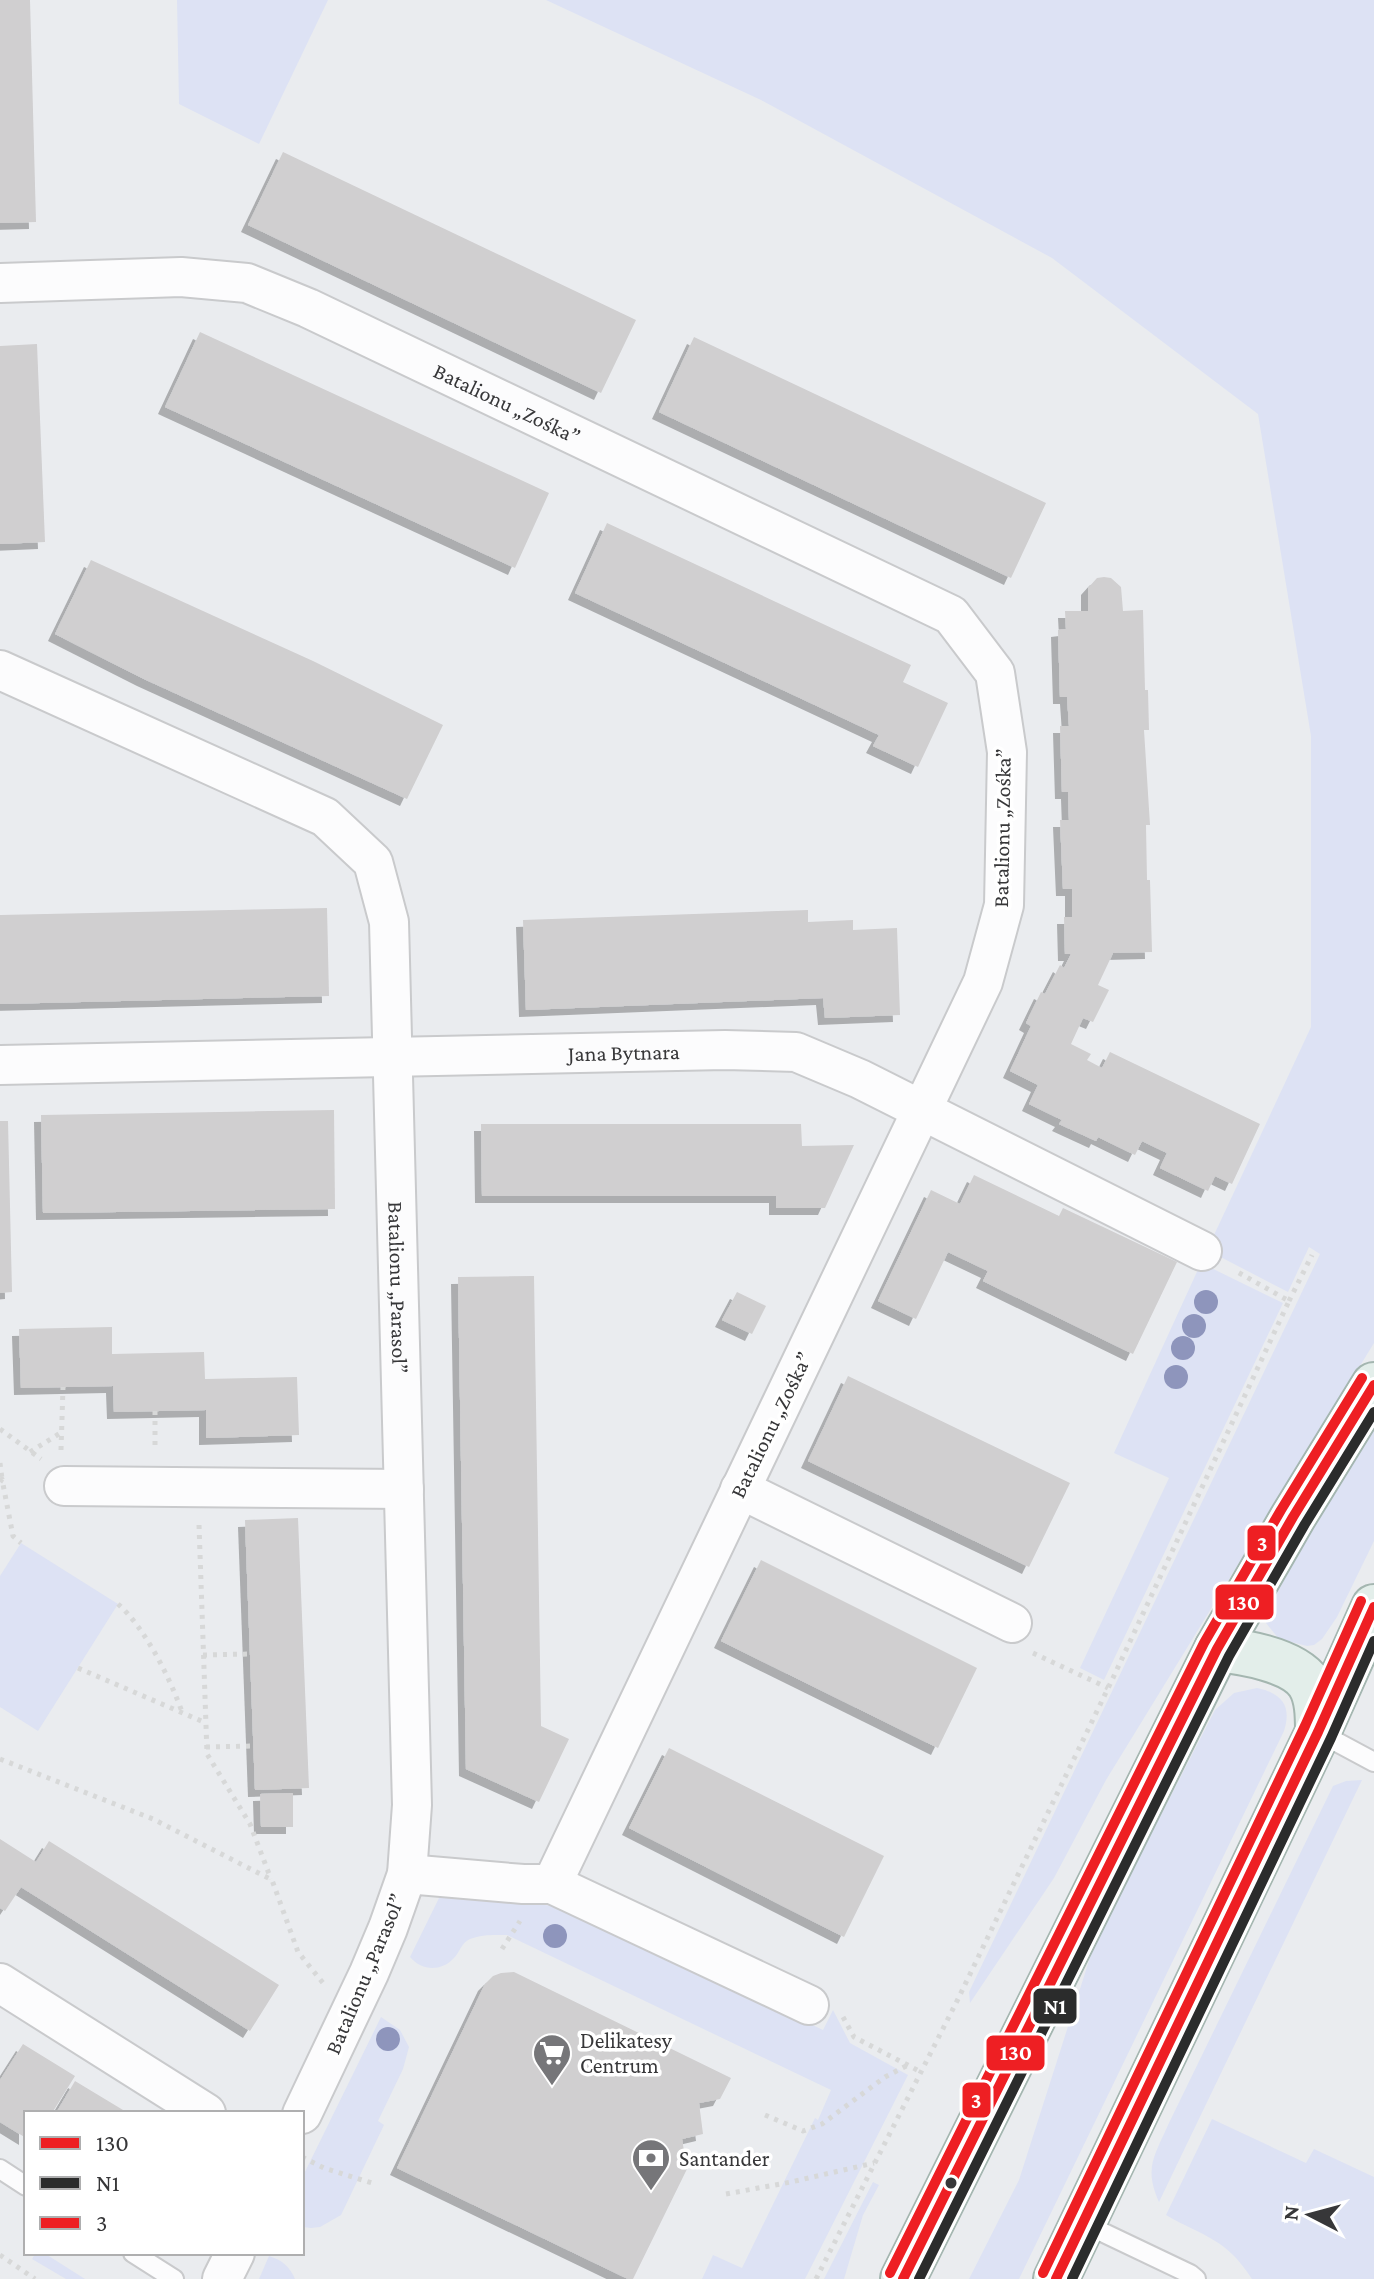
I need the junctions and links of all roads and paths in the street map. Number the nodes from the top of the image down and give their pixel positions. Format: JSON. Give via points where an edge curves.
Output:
{"nodes":[{"id":1,"x":0,"y":283,"type":"edge"},
{"id":2,"x":0,"y":670,"type":"edge"},
{"id":3,"x":391,"y":1058,"type":"junction"},
{"id":4,"x":0,"y":1065,"type":"edge"},
{"id":5,"x":922,"y":1109,"type":"junction"},
{"id":6,"x":1202,"y":1251,"type":"joint"},
{"id":7,"x":1312,"y":1255,"type":"dead end"},
{"id":8,"x":1289,"y":1301,"type":"junction"},
{"id":9,"x":1374,"y":1385,"type":"edge"},
{"id":10,"x":63,"y":1387,"type":"dead end"},
{"id":11,"x":0,"y":1429,"type":"edge"},
{"id":12,"x":62,"y":1432,"type":"junction"},
{"id":13,"x":30,"y":1452,"type":"junction"},
{"id":14,"x":0,"y":1463,"type":"edge"},
{"id":15,"x":62,"y":1478,"type":"junction"},
{"id":16,"x":1,"y":1480,"type":"edge"},
{"id":17,"x":198,"y":1488,"type":"junction"},
{"id":18,"x":404,"y":1489,"type":"junction"},
{"id":19,"x":740,"y":1489,"type":"junction"},
{"id":20,"x":21,"y":1543,"type":"dead end"},
{"id":21,"x":118,"y":1604,"type":"dead end"},
{"id":22,"x":1374,"y":1607,"type":"edge"},
{"id":23,"x":1012,"y":1623,"type":"joint"},
{"id":24,"x":1217,"y":1649,"type":"junction"},
{"id":25,"x":250,"y":1654,"type":"dead end"},
{"id":26,"x":203,"y":1655,"type":"junction"},
{"id":27,"x":78,"y":1668,"type":"dead end"},
{"id":28,"x":1108,"y":1688,"type":"junction"},
{"id":29,"x":182,"y":1712,"type":"junction"},
{"id":30,"x":206,"y":1723,"type":"junction"},
{"id":31,"x":1318,"y":1732,"type":"junction"},
{"id":32,"x":254,"y":1746,"type":"dead end"},
{"id":33,"x":206,"y":1747,"type":"junction"},
{"id":34,"x":0,"y":1759,"type":"edge"},
{"id":35,"x":1374,"y":1762,"type":"edge"},
{"id":36,"x":407,"y":1874,"type":"junction"},
{"id":37,"x":272,"y":1880,"type":"junction"},
{"id":38,"x":552,"y":1884,"type":"junction"},
{"id":39,"x":0,"y":1983,"type":"edge"},
{"id":40,"x":809,"y":2005,"type":"joint"},
{"id":41,"x":349,"y":2015,"type":"junction"},
{"id":42,"x":908,"y":2065,"type":"junction"},
{"id":43,"x":921,"y":2072,"type":"junction"},
{"id":44,"x":203,"y":2111,"type":"edge"},
{"id":45,"x":303,"y":2111,"type":"edge"},
{"id":46,"x":765,"y":2115,"type":"dead end"},
{"id":47,"x":304,"y":2158,"type":"edge"},
{"id":48,"x":875,"y":2162,"type":"junction"},
{"id":49,"x":0,"y":2169,"type":"edge"},
{"id":50,"x":372,"y":2183,"type":"dead end"},
{"id":51,"x":24,"y":2185,"type":"edge"},
{"id":52,"x":726,"y":2194,"type":"dead end"},
{"id":53,"x":1083,"y":2223,"type":"junction"},
{"id":54,"x":0,"y":2255,"type":"edge"},
{"id":55,"x":136,"y":2255,"type":"edge"},
{"id":56,"x":234,"y":2255,"type":"edge"},
{"id":57,"x":35,"y":2279,"type":"edge"},
{"id":58,"x":174,"y":2279,"type":"edge"},
{"id":59,"x":222,"y":2279,"type":"edge"},
{"id":60,"x":816,"y":2279,"type":"edge"},
{"id":61,"x":903,"y":2279,"type":"edge"},
{"id":62,"x":1056,"y":2279,"type":"edge"},
{"id":63,"x":1196,"y":2279,"type":"edge"}],
"edges":[{"from":1,"to":5,"type":"street","name":"Batalionu „Zośka”","via":[[181,277],[247,283],[951,615],[995,673],[1007,752],[1004,905],[983,982]]},
{"from":2,"to":3,"type":"street","name":"Batalionu „Parasol”","via":[[325,817],[373,862],[389,922]]},
{"from":3,"to":4,"type":"street","name":"Jana Bytnara"},
{"from":3,"to":5,"type":"street","name":"Jana Bytnara","via":[[796,1052]]},
{"from":3,"to":18,"type":"street","name":"Batalionu „Parasol”"},
{"from":5,"to":6,"type":"street","name":"Jana Bytnara"},
{"from":5,"to":19,"type":"street","name":"Batalionu „Zośka”"},
{"from":6,"to":8,"type":"path"},
{"from":7,"to":8,"type":"path"},
{"from":8,"to":28,"type":"path"},
{"from":9,"to":24,"type":"main road"},
{"from":10,"to":12,"type":"path"},
{"from":11,"to":13,"type":"path"},
{"from":12,"to":13,"type":"path"},
{"from":12,"to":15,"type":"path"},
{"from":13,"to":15,"type":"path"},
{"from":14,"to":16,"type":"path"},
{"from":15,"to":17,"type":"street"},
{"from":16,"to":20,"type":"path","via":[[13,1536]]},
{"from":17,"to":18,"type":"street"},
{"from":17,"to":26,"type":"path"},
{"from":18,"to":36,"type":"street","name":"Batalionu „Parasol”","via":[[412,1805]]},
{"from":19,"to":23,"type":"street"},
{"from":19,"to":38,"type":"street","name":"Batalionu „Zośka”"},
{"from":21,"to":29,"type":"path","via":[[132,1616],[173,1686]]},
{"from":22,"to":31,"type":"main road"},
{"from":23,"to":28,"type":"path","via":[[1017,1646]]},
{"from":24,"to":31,"type":"main road","via":[[1241,1651],[1296,1671],[1315,1695]]},
{"from":24,"to":61,"type":"main road"},
{"from":25,"to":26,"type":"path"},
{"from":26,"to":30,"type":"path"},
{"from":27,"to":29,"type":"path"},
{"from":28,"to":43,"type":"path"},
{"from":29,"to":30,"type":"path"},
{"from":30,"to":33,"type":"path"},
{"from":31,"to":35,"type":"lane"},
{"from":31,"to":53,"type":"main road"},
{"from":32,"to":33,"type":"path"},
{"from":33,"to":37,"type":"path","via":[[250,1824]]},
{"from":34,"to":37,"type":"path","via":[[153,1819]]},
{"from":36,"to":38,"type":"street"},
{"from":36,"to":41,"type":"street","name":"Batalionu „Parasol”"},
{"from":37,"to":41,"type":"path","via":[[298,1952]]},
{"from":38,"to":40,"type":"street"},
{"from":39,"to":44,"type":"street"},
{"from":40,"to":42,"type":"path","via":[[825,2000],[837,2005],[854,2037]]},
{"from":41,"to":45,"type":"street","name":"Batalionu „Parasol”"},
{"from":42,"to":43,"type":"path"},
{"from":42,"to":46,"type":"path","via":[[803,2131]]},
{"from":43,"to":48,"type":"path"},
{"from":47,"to":50,"type":"path"},
{"from":48,"to":52,"type":"path"},
{"from":48,"to":60,"type":"path"},
{"from":49,"to":51,"type":"lane"},
{"from":53,"to":62,"type":"main road"},
{"from":53,"to":63,"type":"lane"},
{"from":54,"to":57,"type":"path"},
{"from":55,"to":58,"type":"lane"},
{"from":56,"to":59,"type":"street"}]}
